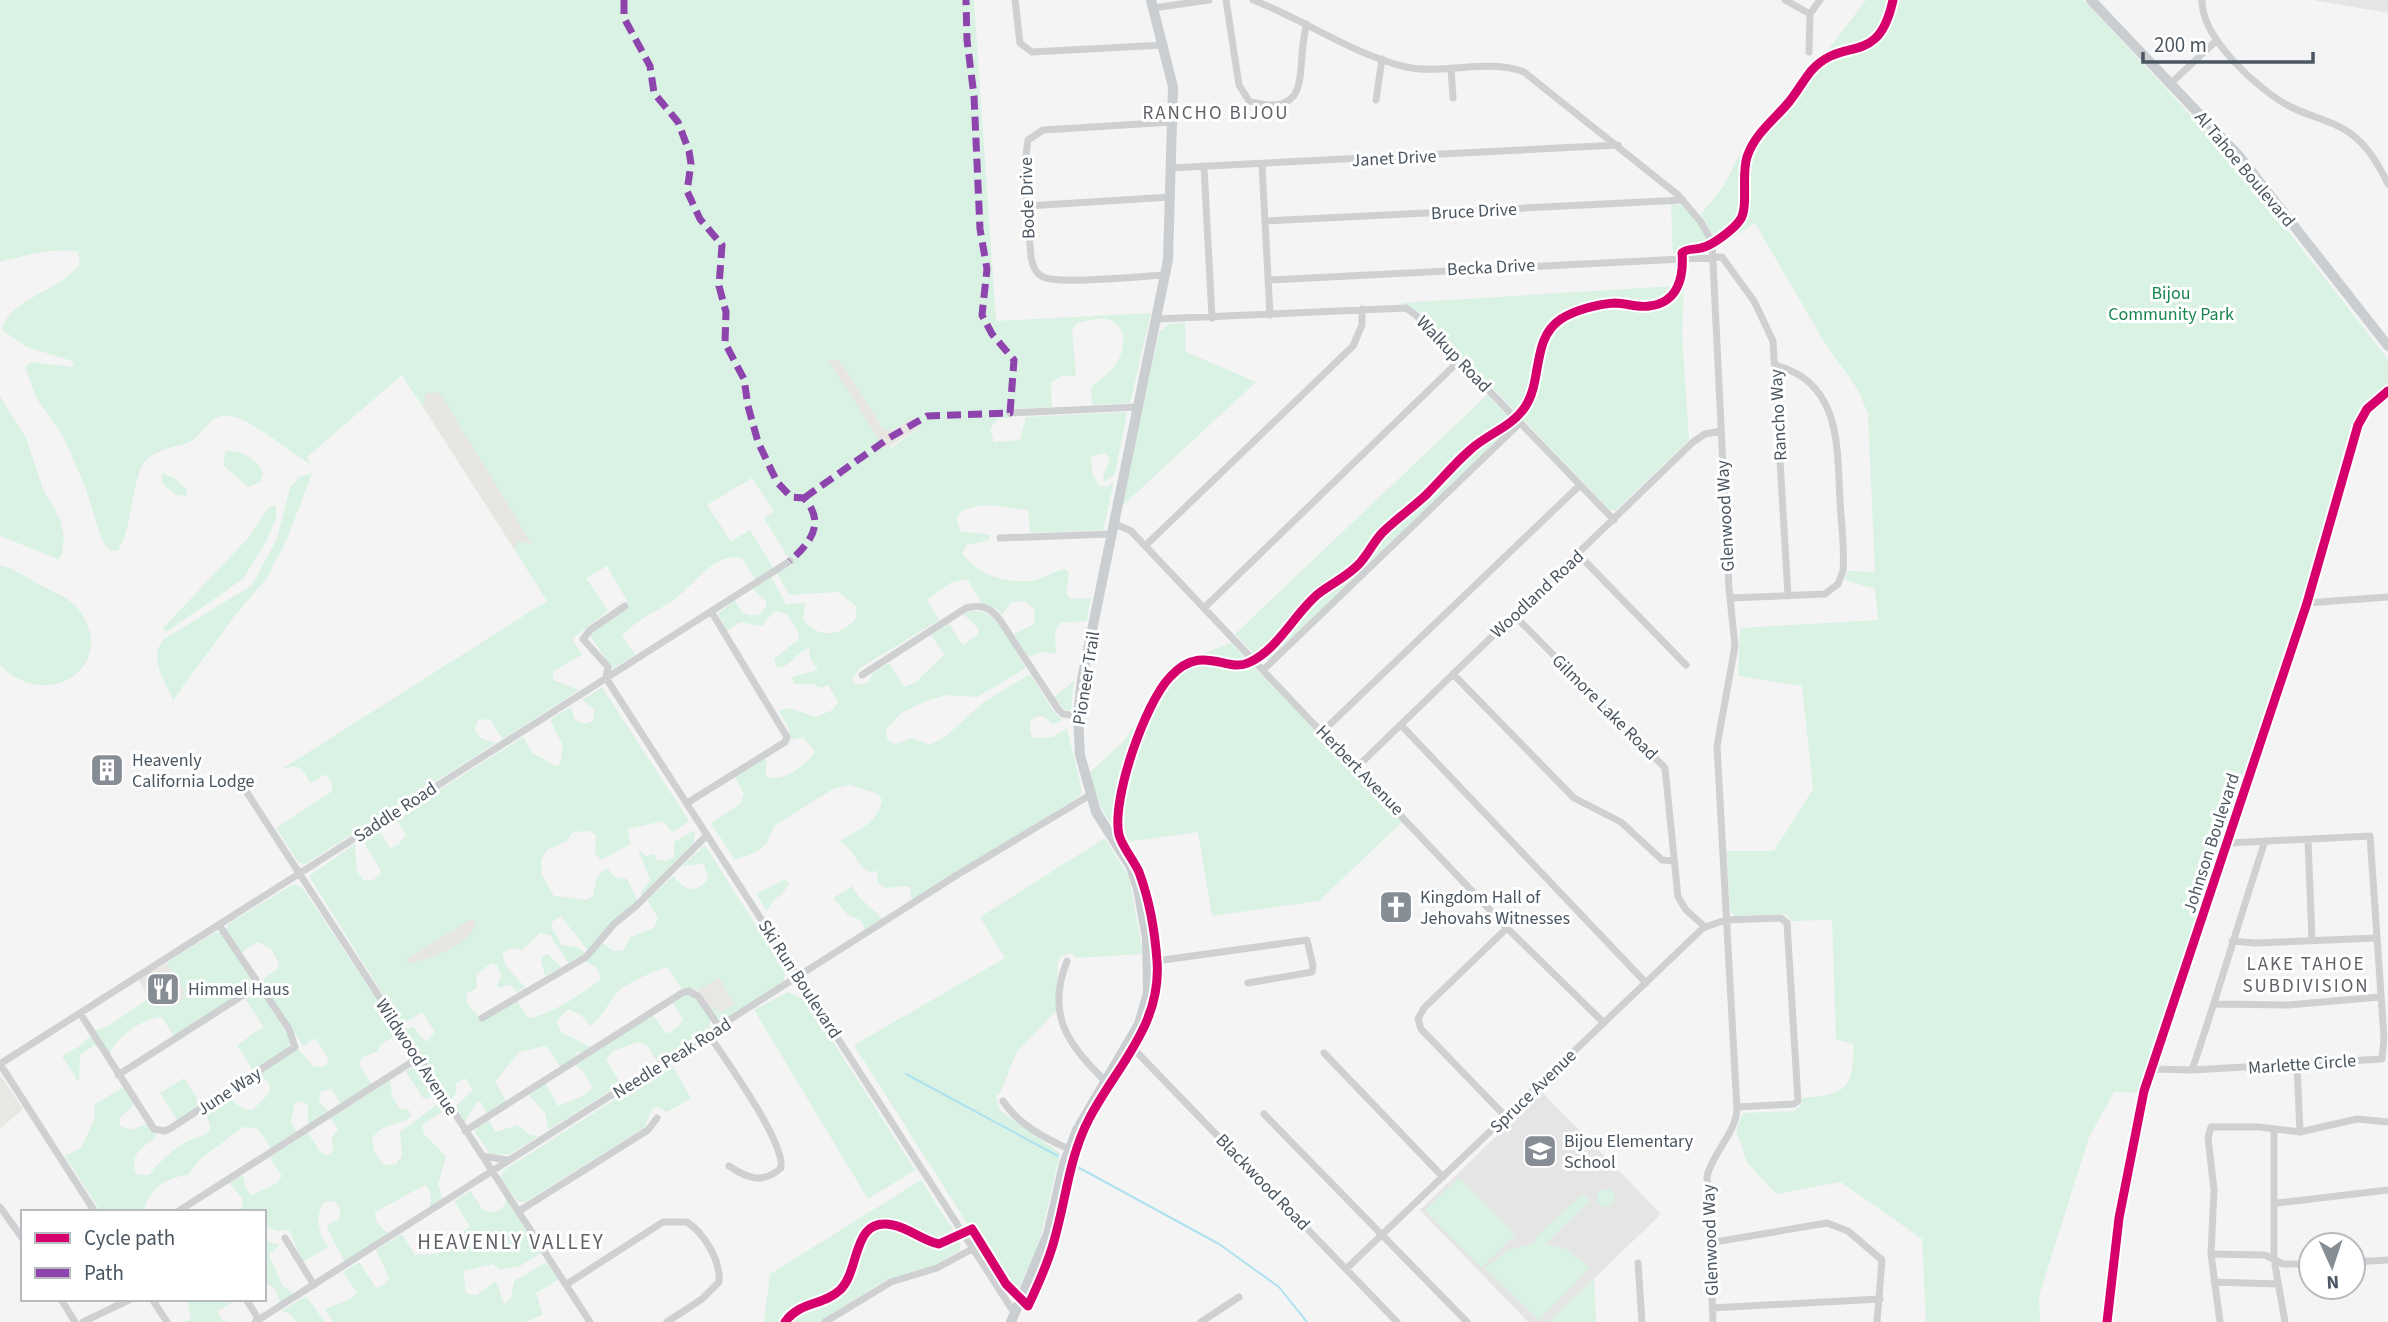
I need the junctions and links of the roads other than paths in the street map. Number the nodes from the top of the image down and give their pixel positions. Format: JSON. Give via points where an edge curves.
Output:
{"nodes":[{"id":1,"x":1015,"y":0,"type":"edge"},
{"id":2,"x":1209,"y":0,"type":"edge"},
{"id":3,"x":1226,"y":0,"type":"edge"},
{"id":4,"x":1252,"y":0,"type":"edge"},
{"id":5,"x":1784,"y":0,"type":"edge"},
{"id":6,"x":1820,"y":0,"type":"edge"},
{"id":7,"x":2091,"y":0,"type":"edge"},
{"id":8,"x":2202,"y":0,"type":"edge"},
{"id":9,"x":1152,"y":4,"type":"edge"},
{"id":10,"x":1810,"y":15,"type":"junction"},
{"id":11,"x":1307,"y":24,"type":"junction"},
{"id":12,"x":2216,"y":41,"type":"junction"},
{"id":13,"x":1164,"y":46,"type":"junction"},
{"id":14,"x":1809,"y":52,"type":"dead end"},
{"id":15,"x":1382,"y":59,"type":"junction"},
{"id":16,"x":1451,"y":68,"type":"junction"},
{"id":17,"x":2170,"y":83,"type":"junction"},
{"id":18,"x":1453,"y":98,"type":"dead end"},
{"id":19,"x":1376,"y":100,"type":"dead end"},
{"id":20,"x":1173,"y":122,"type":"junction"},
{"id":21,"x":1618,"y":145,"type":"junction"},
{"id":22,"x":1262,"y":164,"type":"junction"},
{"id":23,"x":1204,"y":167,"type":"junction"},
{"id":24,"x":1170,"y":168,"type":"junction"},
{"id":25,"x":2388,"y":184,"type":"edge"},
{"id":26,"x":1170,"y":197,"type":"junction"},
{"id":27,"x":1683,"y":200,"type":"junction"},
{"id":28,"x":1027,"y":206,"type":"junction"},
{"id":29,"x":1265,"y":221,"type":"junction"},
{"id":30,"x":1714,"y":255,"type":"junction"},
{"id":31,"x":1166,"y":275,"type":"junction"},
{"id":32,"x":1268,"y":280,"type":"junction"},
{"id":33,"x":1362,"y":309,"type":"junction"},
{"id":34,"x":1270,"y":315,"type":"junction"},
{"id":35,"x":1212,"y":318,"type":"junction"},
{"id":36,"x":1157,"y":319,"type":"junction"},
{"id":37,"x":2388,"y":346,"type":"edge"},
{"id":38,"x":1460,"y":360,"type":"junction"},
{"id":39,"x":1775,"y":365,"type":"junction"},
{"id":40,"x":2388,"y":391,"type":"edge"},
{"id":41,"x":1136,"y":407,"type":"junction"},
{"id":42,"x":1010,"y":413,"type":"dead end"},
{"id":43,"x":1520,"y":423,"type":"junction"},
{"id":44,"x":1721,"y":431,"type":"junction"},
{"id":45,"x":1580,"y":485,"type":"junction"},
{"id":46,"x":1614,"y":520,"type":"junction"},
{"id":47,"x":1112,"y":528,"type":"junction"},
{"id":48,"x":1000,"y":538,"type":"dead end"},
{"id":49,"x":1145,"y":546,"type":"junction"},
{"id":50,"x":1578,"y":555,"type":"junction"},
{"id":51,"x":790,"y":561,"type":"dead end"},
{"id":52,"x":1788,"y":596,"type":"junction"},
{"id":53,"x":2388,"y":597,"type":"edge"},
{"id":54,"x":1730,"y":598,"type":"junction"},
{"id":55,"x":2307,"y":603,"type":"junction"},
{"id":56,"x":625,"y":606,"type":"dead end"},
{"id":57,"x":1204,"y":608,"type":"junction"},
{"id":58,"x":711,"y":611,"type":"junction"},
{"id":59,"x":1514,"y":615,"type":"junction"},
{"id":60,"x":1686,"y":665,"type":"dead end"},
{"id":61,"x":1262,"y":670,"type":"junction"},
{"id":62,"x":1453,"y":674,"type":"junction"},
{"id":63,"x":862,"y":675,"type":"dead end"},
{"id":64,"x":606,"y":678,"type":"junction"},
{"id":65,"x":1078,"y":716,"type":"junction"},
{"id":66,"x":1401,"y":724,"type":"junction"},
{"id":67,"x":1322,"y":732,"type":"junction"},
{"id":68,"x":1357,"y":766,"type":"junction"},
{"id":69,"x":246,"y":791,"type":"dead end"},
{"id":70,"x":1090,"y":795,"type":"junction"},
{"id":71,"x":687,"y":803,"type":"junction"},
{"id":72,"x":707,"y":835,"type":"junction"},
{"id":73,"x":2308,"y":839,"type":"junction"},
{"id":74,"x":2265,"y":841,"type":"junction"},
{"id":75,"x":2229,"y":842,"type":"junction"},
{"id":76,"x":1673,"y":861,"type":"junction"},
{"id":77,"x":299,"y":874,"type":"junction"},
{"id":78,"x":1725,"y":920,"type":"junction"},
{"id":79,"x":219,"y":925,"type":"junction"},
{"id":80,"x":1705,"y":927,"type":"junction"},
{"id":81,"x":1507,"y":928,"type":"junction"},
{"id":82,"x":2376,"y":938,"type":"junction"},
{"id":83,"x":2312,"y":940,"type":"junction"},
{"id":84,"x":2232,"y":941,"type":"junction"},
{"id":85,"x":1067,"y":961,"type":"dead end"},
{"id":86,"x":1149,"y":962,"type":"junction"},
{"id":87,"x":798,"y":977,"type":"junction"},
{"id":88,"x":1248,"y":983,"type":"dead end"},
{"id":89,"x":1646,"y":983,"type":"junction"},
{"id":90,"x":259,"y":985,"type":"junction"},
{"id":91,"x":2380,"y":997,"type":"junction"},
{"id":92,"x":2216,"y":1004,"type":"junction"},
{"id":93,"x":80,"y":1013,"type":"junction"},
{"id":94,"x":482,"y":1018,"type":"dead end"},
{"id":95,"x":1604,"y":1023,"type":"junction"},
{"id":96,"x":720,"y":1028,"type":"junction"},
{"id":97,"x":709,"y":1034,"type":"junction"},
{"id":98,"x":1128,"y":1043,"type":"junction"},
{"id":99,"x":1324,"y":1053,"type":"dead end"},
{"id":100,"x":418,"y":1058,"type":"junction"},
{"id":101,"x":0,"y":1064,"type":"edge"},
{"id":102,"x":2297,"y":1065,"type":"junction"},
{"id":103,"x":2151,"y":1069,"type":"junction"},
{"id":104,"x":2192,"y":1070,"type":"junction"},
{"id":105,"x":118,"y":1075,"type":"junction"},
{"id":106,"x":1104,"y":1080,"type":"junction"},
{"id":107,"x":1003,"y":1101,"type":"dead end"},
{"id":108,"x":1737,"y":1107,"type":"junction"},
{"id":109,"x":1264,"y":1114,"type":"dead end"},
{"id":110,"x":1506,"y":1117,"type":"junction"},
{"id":111,"x":657,"y":1118,"type":"dead end"},
{"id":112,"x":2388,"y":1122,"type":"edge"},
{"id":113,"x":2274,"y":1130,"type":"junction"},
{"id":114,"x":465,"y":1131,"type":"junction"},
{"id":115,"x":2300,"y":1132,"type":"junction"},
{"id":116,"x":1069,"y":1149,"type":"junction"},
{"id":117,"x":482,"y":1156,"type":"junction"},
{"id":118,"x":511,"y":1159,"type":"junction"},
{"id":119,"x":729,"y":1166,"type":"dead end"},
{"id":120,"x":492,"y":1171,"type":"junction"},
{"id":121,"x":1443,"y":1177,"type":"junction"},
{"id":122,"x":2388,"y":1190,"type":"edge"},
{"id":123,"x":2277,"y":1203,"type":"junction"},
{"id":124,"x":0,"y":1207,"type":"edge"},
{"id":125,"x":94,"y":1210,"type":"edge"},
{"id":126,"x":180,"y":1210,"type":"edge"},
{"id":127,"x":519,"y":1211,"type":"junction"},
{"id":128,"x":21,"y":1236,"type":"edge"},
{"id":129,"x":1382,"y":1236,"type":"junction"},
{"id":130,"x":285,"y":1238,"type":"dead end"},
{"id":131,"x":1709,"y":1243,"type":"junction"},
{"id":132,"x":972,"y":1249,"type":"junction"},
{"id":133,"x":2211,"y":1254,"type":"junction"},
{"id":134,"x":2274,"y":1259,"type":"junction"},
{"id":135,"x":2388,"y":1260,"type":"edge"},
{"id":136,"x":2367,"y":1261,"type":"edge"},
{"id":137,"x":1638,"y":1263,"type":"dead end"},
{"id":138,"x":2297,"y":1264,"type":"edge"},
{"id":139,"x":1346,"y":1269,"type":"junction"},
{"id":140,"x":2214,"y":1282,"type":"junction"},
{"id":141,"x":567,"y":1284,"type":"junction"},
{"id":142,"x":2278,"y":1284,"type":"junction"},
{"id":143,"x":314,"y":1285,"type":"junction"},
{"id":144,"x":1239,"y":1297,"type":"dead end"},
{"id":145,"x":1880,"y":1299,"type":"junction"},
{"id":146,"x":62,"y":1301,"type":"edge"},
{"id":147,"x":127,"y":1301,"type":"edge"},
{"id":148,"x":153,"y":1301,"type":"edge"},
{"id":149,"x":247,"y":1301,"type":"edge"},
{"id":150,"x":1712,"y":1308,"type":"junction"},
{"id":151,"x":1015,"y":1319,"type":"edge"},
{"id":152,"x":257,"y":1321,"type":"edge"},
{"id":153,"x":75,"y":1322,"type":"edge"},
{"id":154,"x":83,"y":1322,"type":"edge"},
{"id":155,"x":167,"y":1322,"type":"edge"},
{"id":156,"x":590,"y":1322,"type":"edge"},
{"id":157,"x":667,"y":1322,"type":"edge"},
{"id":158,"x":825,"y":1322,"type":"edge"},
{"id":159,"x":1201,"y":1322,"type":"edge"},
{"id":160,"x":1397,"y":1322,"type":"edge"},
{"id":161,"x":1467,"y":1322,"type":"edge"},
{"id":162,"x":1642,"y":1322,"type":"edge"},
{"id":163,"x":1713,"y":1322,"type":"edge"},
{"id":164,"x":1878,"y":1322,"type":"edge"},
{"id":165,"x":2106,"y":1322,"type":"edge"},
{"id":166,"x":2220,"y":1322,"type":"edge"},
{"id":167,"x":2285,"y":1322,"type":"edge"}],
"edges":[{"from":1,"to":13,"type":"street","via":[[1020,43],[1032,52]]},
{"from":2,"to":9,"type":"street"},
{"from":3,"to":11,"type":"street","via":[[1238,85],[1249,101],[1274,104],[1296,94],[1301,85],[1301,46]]},
{"from":4,"to":11,"type":"street","name":"Glenwood Way"},
{"from":5,"to":10,"type":"street"},
{"from":6,"to":10,"type":"street"},
{"from":7,"to":17,"type":"main road","name":"Al Tahoe Boulevard"},
{"from":8,"to":12,"type":"street","via":[[2205,21]]},
{"from":9,"to":13,"type":"main road","name":"Pioneer Trail"},
{"from":10,"to":14,"type":"street"},
{"from":11,"to":15,"type":"street","name":"Glenwood Way"},
{"from":12,"to":17,"type":"street"},
{"from":12,"to":25,"type":"street","via":[[2276,99],[2337,125],[2359,140]]},
{"from":13,"to":20,"type":"main road","name":"Pioneer Trail","via":[[1172,77]]},
{"from":15,"to":16,"type":"street","name":"Glenwood Way","via":[[1413,68]]},
{"from":15,"to":19,"type":"street"},
{"from":16,"to":18,"type":"street"},
{"from":16,"to":21,"type":"street","name":"Glenwood Way","via":[[1504,67],[1524,72]]},
{"from":17,"to":37,"type":"main road","name":"Al Tahoe Boulevard","via":[[2245,163]]},
{"from":20,"to":24,"type":"main road","name":"Pioneer Trail"},
{"from":20,"to":28,"type":"street","name":"Bode Drive","via":[[1055,128],[1034,134],[1025,149]]},
{"from":21,"to":22,"type":"street","name":"Janet Drive"},
{"from":21,"to":27,"type":"street","name":"Glenwood Way"},
{"from":22,"to":23,"type":"street","name":"Janet Drive"},
{"from":22,"to":29,"type":"street"},
{"from":23,"to":24,"type":"street","name":"Janet Drive"},
{"from":23,"to":35,"type":"street"},
{"from":24,"to":26,"type":"main road","name":"Pioneer Trail"},
{"from":26,"to":28,"type":"street"},
{"from":26,"to":31,"type":"main road","name":"Pioneer Trail"},
{"from":27,"to":29,"type":"street","name":"Bruce Drive"},
{"from":27,"to":30,"type":"street","name":"Glenwood Way","via":[[1701,222]]},
{"from":28,"to":31,"type":"street","name":"Bode Drive","via":[[1031,257],[1043,277]]},
{"from":29,"to":32,"type":"street"},
{"from":30,"to":32,"type":"street","name":"Becka Drive"},
{"from":30,"to":39,"type":"street","name":"Rancho Way","via":[[1724,259],[1762,313],[1773,341]]},
{"from":30,"to":44,"type":"street","name":"Glenwood Way"},
{"from":31,"to":36,"type":"main road","name":"Pioneer Trail"},
{"from":32,"to":34,"type":"street"},
{"from":33,"to":34,"type":"street","name":"Walkup Road"},
{"from":33,"to":38,"type":"street","name":"Walkup Road","via":[[1393,306],[1412,311]]},
{"from":33,"to":49,"type":"street","via":[[1362,325],[1353,346]]},
{"from":34,"to":35,"type":"street","name":"Walkup Road"},
{"from":35,"to":36,"type":"street","name":"Walkup Road"},
{"from":36,"to":41,"type":"main road","name":"Pioneer Trail"},
{"from":38,"to":43,"type":"street","name":"Walkup Road"},
{"from":38,"to":57,"type":"street"},
{"from":39,"to":52,"type":"street","name":"Rancho Way"},
{"from":39,"to":52,"type":"street","via":[[1795,371],[1814,386],[1829,413],[1837,444],[1841,576],[1825,594]]},
{"from":40,"to":55,"type":"street","name":"Johnson Boulevard","via":[[2367,409],[2358,425]]},
{"from":41,"to":42,"type":"street"},
{"from":41,"to":47,"type":"main road","name":"Pioneer Trail"},
{"from":43,"to":45,"type":"street","name":"Walkup Road"},
{"from":43,"to":61,"type":"street"},
{"from":44,"to":46,"type":"street","name":"Woodland Road","via":[[1693,442]]},
{"from":44,"to":54,"type":"street","name":"Glenwood Way"},
{"from":45,"to":46,"type":"street","name":"Walkup Road"},
{"from":45,"to":67,"type":"street"},
{"from":46,"to":50,"type":"street","name":"Woodland Road"},
{"from":47,"to":48,"type":"street"},
{"from":47,"to":49,"type":"street","name":"Herbert Avenue","via":[[1127,527]]},
{"from":47,"to":65,"type":"main road","name":"Pioneer Trail"},
{"from":49,"to":57,"type":"street","name":"Herbert Avenue"},
{"from":50,"to":59,"type":"street","name":"Woodland Road"},
{"from":50,"to":60,"type":"street"},
{"from":51,"to":58,"type":"street","name":"Saddle Road"},
{"from":52,"to":54,"type":"street"},
{"from":53,"to":55,"type":"street"},
{"from":54,"to":78,"type":"street","name":"Glenwood Way","via":[[1735,657],[1717,746]]},
{"from":55,"to":75,"type":"street","name":"Johnson Boulevard"},
{"from":56,"to":64,"type":"street","name":"Ski Run Boulevard","via":[[583,639],[608,667]]},
{"from":57,"to":61,"type":"street","name":"Herbert Avenue"},
{"from":58,"to":64,"type":"street","name":"Saddle Road"},
{"from":58,"to":71,"type":"street","via":[[787,737]]},
{"from":59,"to":62,"type":"street","name":"Woodland Road"},
{"from":59,"to":76,"type":"street","name":"Gilmore Lake Road","via":[[1665,768]]},
{"from":61,"to":67,"type":"street","name":"Herbert Avenue"},
{"from":62,"to":66,"type":"street","name":"Woodland Road"},
{"from":62,"to":76,"type":"street","via":[[1574,798],[1621,822],[1662,860]]},
{"from":63,"to":65,"type":"street","via":[[966,608],[983,607],[1000,620],[1058,709]]},
{"from":64,"to":71,"type":"street","name":"Ski Run Boulevard"},
{"from":64,"to":77,"type":"street","name":"Saddle Road"},
{"from":65,"to":70,"type":"main road","name":"Pioneer Trail","via":[[1080,755]]},
{"from":66,"to":68,"type":"street","name":"Woodland Road"},
{"from":66,"to":89,"type":"street"},
{"from":67,"to":68,"type":"street","name":"Herbert Avenue"},
{"from":68,"to":81,"type":"street","name":"Herbert Avenue"},
{"from":69,"to":77,"type":"street","name":"Wildwood Avenue"},
{"from":70,"to":86,"type":"main road","name":"Pioneer Trail","via":[[1134,877]]},
{"from":70,"to":87,"type":"street","name":"Needle Peak Road"},
{"from":71,"to":72,"type":"street","name":"Ski Run Boulevard"},
{"from":72,"to":87,"type":"street","name":"Ski Run Boulevard"},
{"from":72,"to":94,"type":"street","via":[[586,957]]},
{"from":73,"to":74,"type":"street","name":"Marlette Circle"},
{"from":73,"to":82,"type":"street","name":"Marlette Circle","via":[[2370,835]]},
{"from":73,"to":83,"type":"street"},
{"from":74,"to":75,"type":"street","name":"Marlette Circle"},
{"from":74,"to":84,"type":"street"},
{"from":75,"to":103,"type":"street","name":"Johnson Boulevard"},
{"from":76,"to":80,"type":"street","name":"Gilmore Lake Road","via":[[1681,904]]},
{"from":77,"to":79,"type":"street","name":"Saddle Road"},
{"from":77,"to":100,"type":"street","name":"Wildwood Avenue"},
{"from":78,"to":80,"type":"street","name":"Spruce Avenue"},
{"from":78,"to":108,"type":"street","name":"Glenwood Way"},
{"from":78,"to":108,"type":"street","name":"Spruce Avenue","via":[[1784,919],[1787,923],[1797,1103]]},
{"from":79,"to":90,"type":"street","name":"June Way"},
{"from":79,"to":93,"type":"street","name":"Saddle Road"},
{"from":80,"to":89,"type":"street","name":"Spruce Avenue"},
{"from":81,"to":95,"type":"street","name":"Herbert Avenue"},
{"from":81,"to":110,"type":"street","via":[[1418,1019],[1421,1029]]},
{"from":82,"to":83,"type":"street"},
{"from":82,"to":91,"type":"street","name":"Marlette Circle"},
{"from":83,"to":84,"type":"street"},
{"from":84,"to":92,"type":"street"},
{"from":85,"to":106,"type":"street","via":[[1058,996],[1062,1027],[1070,1043]]},
{"from":86,"to":88,"type":"street","via":[[1307,940],[1312,972]]},
{"from":86,"to":98,"type":"main road","name":"Pioneer Trail","via":[[1147,1000]]},
{"from":87,"to":96,"type":"street","name":"Needle Peak Road"},
{"from":87,"to":132,"type":"street","name":"Ski Run Boulevard"},
{"from":89,"to":95,"type":"street","name":"Spruce Avenue"},
{"from":90,"to":105,"type":"street"},
{"from":90,"to":105,"type":"street","name":"June Way","via":[[295,1047],[183,1121],[165,1131],[154,1129]]},
{"from":91,"to":92,"type":"street","via":[[2288,1005]]},
{"from":91,"to":102,"type":"street","name":"Marlette Circle","via":[[2382,1059]]},
{"from":92,"to":104,"type":"street"},
{"from":93,"to":101,"type":"street","name":"Saddle Road"},
{"from":93,"to":105,"type":"street","name":"June Way"},
{"from":95,"to":110,"type":"street","name":"Spruce Avenue"},
{"from":96,"to":97,"type":"street","name":"Needle Peak Road"},
{"from":96,"to":114,"type":"street","via":[[698,996],[682,993]]},
{"from":97,"to":118,"type":"street","name":"Needle Peak Road"},
{"from":97,"to":119,"type":"street","via":[[782,1158],[781,1168],[764,1179],[741,1175]]},
{"from":98,"to":106,"type":"main road","name":"Pioneer Trail"},
{"from":98,"to":139,"type":"street","name":"Blackwood Road"},
{"from":99,"to":121,"type":"street"},
{"from":100,"to":114,"type":"street","name":"Wildwood Avenue"},
{"from":100,"to":126,"type":"street"},
{"from":101,"to":125,"type":"street"},
{"from":102,"to":104,"type":"street","name":"Marlette Circle"},
{"from":102,"to":115,"type":"street"},
{"from":103,"to":104,"type":"street","name":"Marlette Circle"},
{"from":103,"to":165,"type":"street","name":"Johnson Boulevard","via":[[2135,1128]]},
{"from":106,"to":116,"type":"main road","name":"Pioneer Trail"},
{"from":107,"to":116,"type":"street","via":[[1012,1115]]},
{"from":108,"to":131,"type":"street","name":"Glenwood Way","via":[[1735,1121],[1713,1156],[1707,1176]]},
{"from":109,"to":129,"type":"street"},
{"from":110,"to":121,"type":"street","name":"Spruce Avenue"},
{"from":111,"to":127,"type":"street","via":[[648,1130]]},
{"from":112,"to":115,"type":"street","via":[[2357,1119]]},
{"from":113,"to":115,"type":"street"},
{"from":113,"to":123,"type":"street"},
{"from":113,"to":133,"type":"street","via":[[2211,1127]]},
{"from":114,"to":117,"type":"street","name":"Wildwood Avenue"},
{"from":116,"to":151,"type":"main road","name":"Pioneer Trail","via":[[1048,1234]]},
{"from":117,"to":118,"type":"street"},
{"from":117,"to":120,"type":"street","name":"Wildwood Avenue"},
{"from":118,"to":120,"type":"street","name":"Needle Peak Road"},
{"from":120,"to":127,"type":"street","name":"Wildwood Avenue"},
{"from":120,"to":143,"type":"street","name":"Needle Peak Road"},
{"from":121,"to":129,"type":"street","name":"Spruce Avenue"},
{"from":122,"to":123,"type":"street"},
{"from":123,"to":134,"type":"street"},
{"from":124,"to":128,"type":"street"},
{"from":127,"to":141,"type":"street","name":"Wildwood Avenue"},
{"from":129,"to":139,"type":"street","name":"Spruce Avenue"},
{"from":129,"to":161,"type":"street"},
{"from":130,"to":143,"type":"street"},
{"from":131,"to":145,"type":"street","via":[[1833,1224],[1882,1260]]},
{"from":131,"to":150,"type":"street","name":"Glenwood Way"},
{"from":132,"to":151,"type":"street","name":"Ski Run Boulevard"},
{"from":132,"to":158,"type":"street","via":[[937,1268],[891,1282]]},
{"from":133,"to":134,"type":"street"},
{"from":133,"to":140,"type":"street"},
{"from":134,"to":138,"type":"street"},
{"from":134,"to":142,"type":"street"},
{"from":135,"to":136,"type":"street"},
{"from":137,"to":162,"type":"street"},
{"from":139,"to":160,"type":"street","name":"Blackwood Road"},
{"from":140,"to":142,"type":"street"},
{"from":140,"to":166,"type":"street"},
{"from":141,"to":156,"type":"street","name":"Wildwood Avenue"},
{"from":141,"to":157,"type":"street","via":[[663,1223],[687,1222],[706,1243],[717,1264],[719,1282]]},
{"from":142,"to":167,"type":"street"},
{"from":143,"to":152,"type":"street","name":"Needle Peak Road"},
{"from":144,"to":159,"type":"street"},
{"from":145,"to":150,"type":"street"},
{"from":145,"to":164,"type":"street"},
{"from":146,"to":153,"type":"street"},
{"from":147,"to":154,"type":"street"},
{"from":148,"to":155,"type":"street"},
{"from":149,"to":152,"type":"street"},
{"from":150,"to":163,"type":"street","name":"Glenwood Way"}]}
